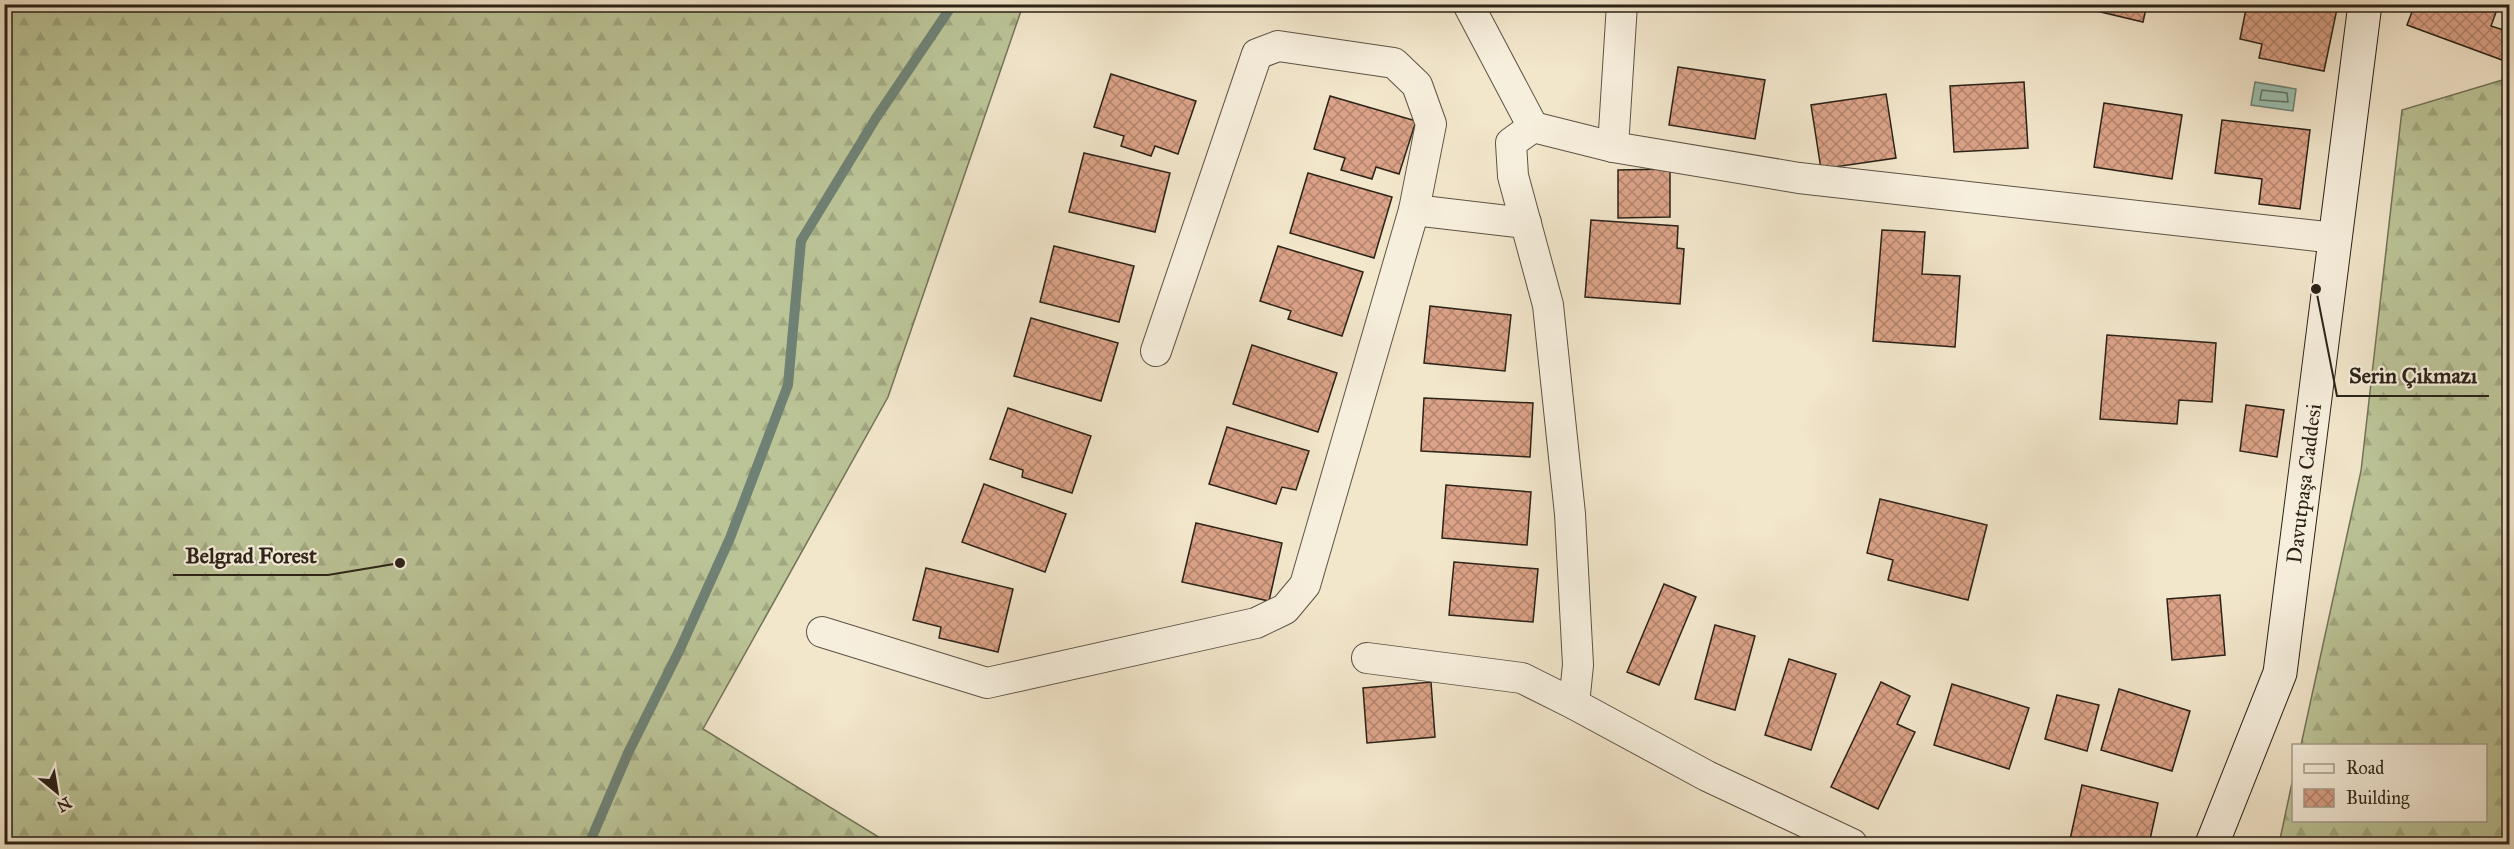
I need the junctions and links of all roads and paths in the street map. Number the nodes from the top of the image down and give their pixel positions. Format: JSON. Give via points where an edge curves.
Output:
{"nodes":[{"id":1,"x":1468,"y":4,"type":"edge"},
{"id":2,"x":1622,"y":4,"type":"edge"},
{"id":3,"x":2365,"y":4,"type":"edge"},
{"id":4,"x":1533,"y":127,"type":"junction"},
{"id":5,"x":1613,"y":147,"type":"junction"},
{"id":6,"x":1414,"y":210,"type":"junction"},
{"id":7,"x":1526,"y":223,"type":"junction"},
{"id":8,"x":2335,"y":238,"type":"junction"},
{"id":9,"x":1156,"y":351,"type":"dead end"},
{"id":10,"x":822,"y":632,"type":"dead end"},
{"id":11,"x":1367,"y":658,"type":"dead end"},
{"id":12,"x":1574,"y":704,"type":"junction"},
{"id":13,"x":1852,"y":844,"type":"edge"},
{"id":14,"x":2212,"y":844,"type":"edge"}],
"edges":[{"from":1,"to":4,"type":"street"},
{"from":2,"to":5,"type":"street"},
{"from":3,"to":8,"type":"street","name":"Davutpaşa Caddesi"},
{"from":4,"to":5,"type":"street"},
{"from":4,"to":7,"type":"street","via":[[1511,143],[1513,176]]},
{"from":5,"to":8,"type":"street","via":[[1799,178]]},
{"from":6,"to":7,"type":"street"},
{"from":6,"to":9,"type":"street","via":[[1431,124],[1417,85],[1394,63],[1278,46],[1257,54]]},
{"from":6,"to":10,"type":"street","via":[[1305,585],[1285,609],[1256,623],[987,683]]},
{"from":7,"to":12,"type":"street","via":[[1548,305],[1570,514],[1578,664]]},
{"from":8,"to":14,"type":"street","name":"Davutpaşa Caddesi","via":[[2280,673]]},
{"from":11,"to":12,"type":"street","via":[[1522,678]]},
{"from":12,"to":13,"type":"street","via":[[1707,776]]}]}
